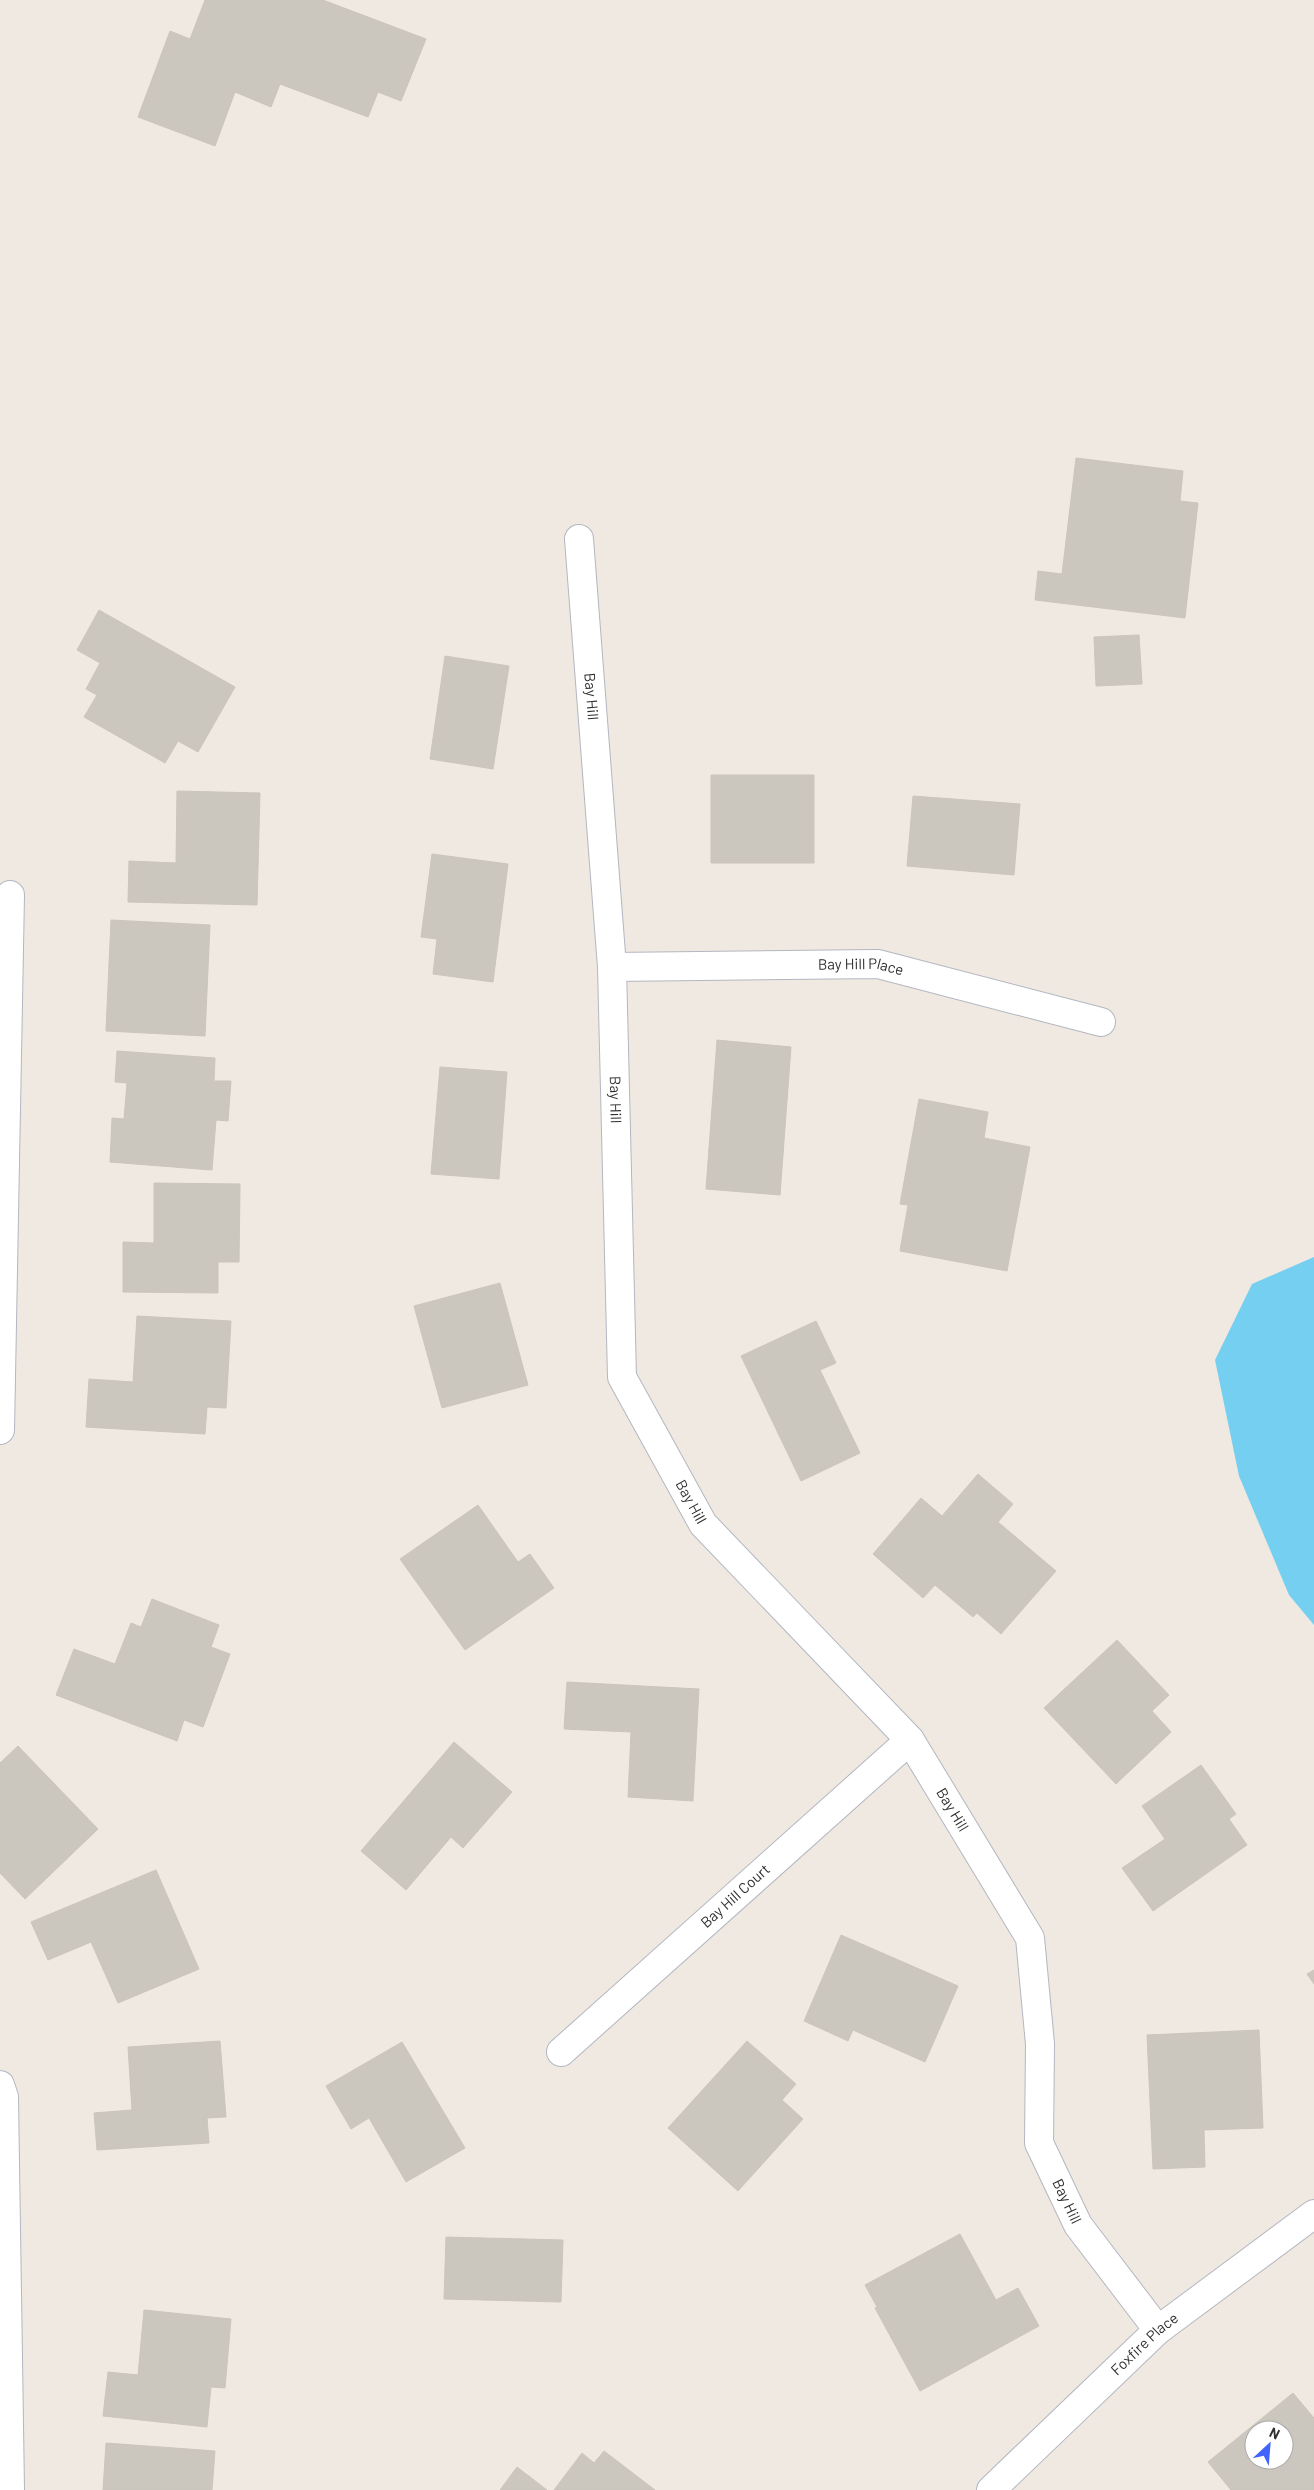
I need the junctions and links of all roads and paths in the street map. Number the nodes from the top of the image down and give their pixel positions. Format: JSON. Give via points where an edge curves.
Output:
{"nodes":[{"id":1,"x":579,"y":539,"type":"dead end"},
{"id":2,"x":10,"y":895,"type":"dead end"},
{"id":3,"x":612,"y":967,"type":"junction"},
{"id":4,"x":1101,"y":1022,"type":"dead end"},
{"id":5,"x":0,"y":1430,"type":"edge"},
{"id":6,"x":910,"y":1740,"type":"junction"},
{"id":7,"x":561,"y":2052,"type":"dead end"},
{"id":8,"x":0,"y":2085,"type":"edge"},
{"id":9,"x":1314,"y":2214,"type":"edge"},
{"id":10,"x":1158,"y":2330,"type":"junction"},
{"id":11,"x":10,"y":2490,"type":"edge"},
{"id":12,"x":991,"y":2490,"type":"edge"}],
"edges":[{"from":1,"to":3,"type":"street","name":"Bay Hill"},
{"from":2,"to":5,"type":"street"},
{"from":3,"to":4,"type":"street","name":"Bay Hill Place","via":[[878,964]]},
{"from":3,"to":6,"type":"street","name":"Bay Hill","via":[[622,1377],[703,1524]]},
{"from":6,"to":7,"type":"street","name":"Bay Hill Court"},
{"from":6,"to":10,"type":"street","name":"Bay Hill","via":[[1030,1938],[1040,2044],[1039,2143],[1078,2225]]},
{"from":8,"to":11,"type":"street","via":[[4,2097]]},
{"from":9,"to":10,"type":"street","name":"Foxfire Place"},
{"from":10,"to":12,"type":"street","name":"Foxfire Place"}]}
